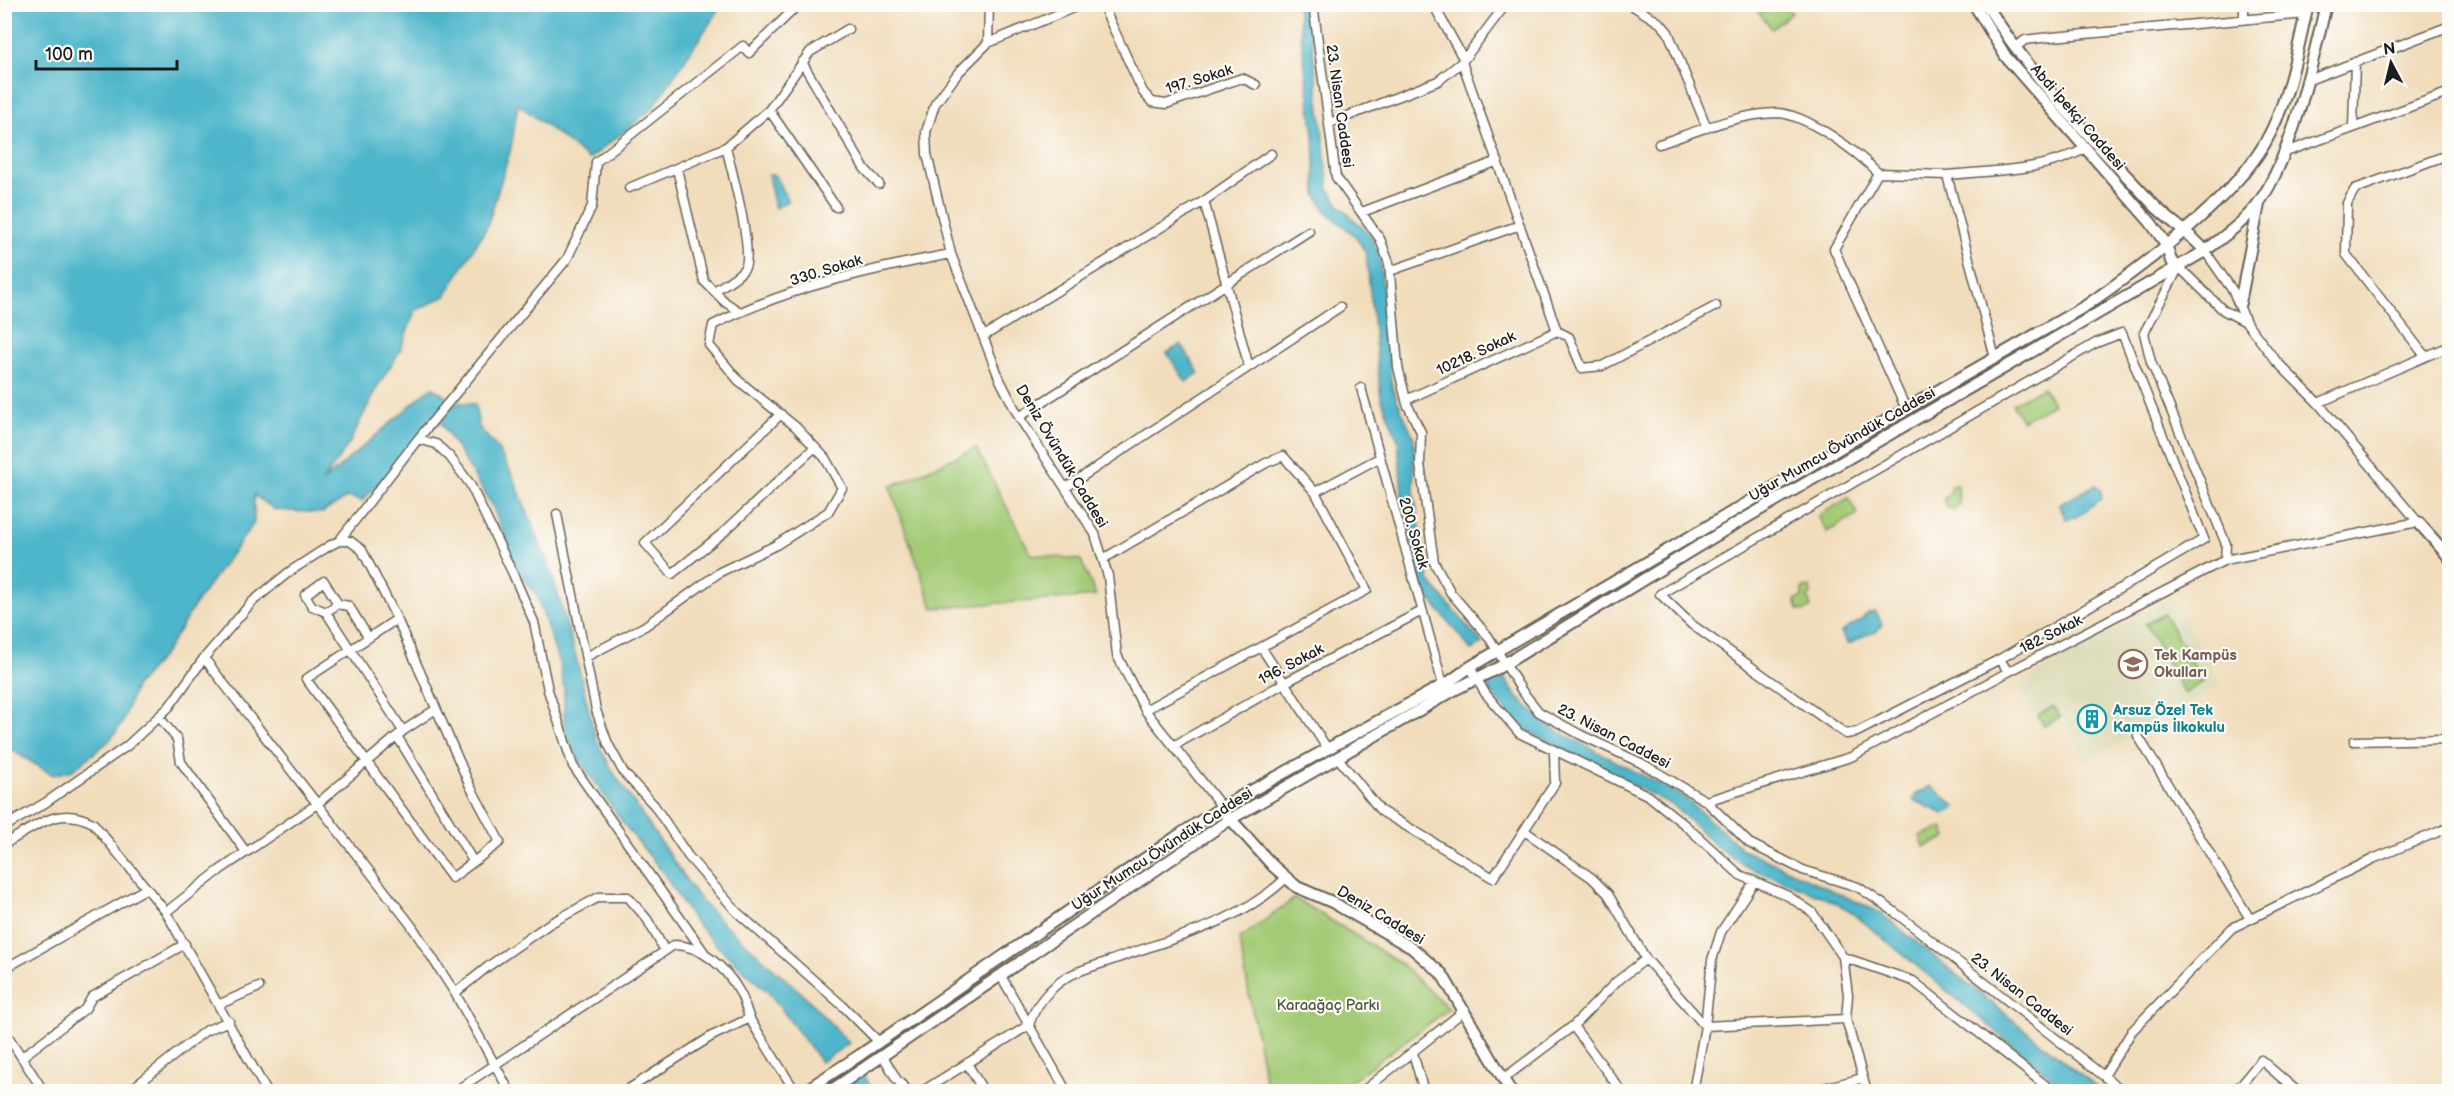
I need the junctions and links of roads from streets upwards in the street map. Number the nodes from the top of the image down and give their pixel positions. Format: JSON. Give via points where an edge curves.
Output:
{"nodes":[{"id":1,"x":799,"y":4,"type":"edge"},
{"id":2,"x":988,"y":4,"type":"edge"},
{"id":3,"x":1083,"y":4,"type":"edge"},
{"id":4,"x":1102,"y":4,"type":"edge"},
{"id":5,"x":1313,"y":4,"type":"edge"},
{"id":6,"x":1433,"y":4,"type":"edge"},
{"id":7,"x":1506,"y":4,"type":"edge"},
{"id":8,"x":1630,"y":4,"type":"edge"},
{"id":9,"x":1974,"y":4,"type":"edge"},
{"id":10,"x":1986,"y":4,"type":"edge"},
{"id":11,"x":2244,"y":4,"type":"edge"},
{"id":12,"x":2326,"y":4,"type":"edge"},
{"id":13,"x":2307,"y":9,"type":"edge"},
{"id":14,"x":2244,"y":19,"type":"junction"},
{"id":15,"x":2450,"y":26,"type":"edge"},
{"id":16,"x":848,"y":29,"type":"dead end"},
{"id":17,"x":988,"y":43,"type":"junction"},
{"id":18,"x":2015,"y":48,"type":"junction"},
{"id":19,"x":1462,"y":60,"type":"junction"},
{"id":20,"x":801,"y":62,"type":"junction"},
{"id":21,"x":2355,"y":62,"type":"junction"},
{"id":22,"x":2306,"y":81,"type":"junction"},
{"id":23,"x":1256,"y":85,"type":"dead end"},
{"id":24,"x":2450,"y":92,"type":"edge"},
{"id":25,"x":769,"y":110,"type":"junction"},
{"id":26,"x":1330,"y":123,"type":"junction"},
{"id":27,"x":1707,"y":128,"type":"junction"},
{"id":28,"x":2353,"y":128,"type":"junction"},
{"id":29,"x":1659,"y":144,"type":"dead end"},
{"id":30,"x":726,"y":147,"type":"junction"},
{"id":31,"x":2086,"y":148,"type":"junction"},
{"id":32,"x":2283,"y":153,"type":"junction"},
{"id":33,"x":1270,"y":154,"type":"dead end"},
{"id":34,"x":2450,"y":154,"type":"edge"},
{"id":35,"x":1498,"y":161,"type":"junction"},
{"id":36,"x":677,"y":169,"type":"junction"},
{"id":37,"x":1878,"y":172,"type":"junction"},
{"id":38,"x":1947,"y":175,"type":"junction"},
{"id":39,"x":879,"y":184,"type":"dead end"},
{"id":40,"x":629,"y":188,"type":"dead end"},
{"id":41,"x":1204,"y":201,"type":"junction"},
{"id":42,"x":2259,"y":202,"type":"junction"},
{"id":43,"x":836,"y":207,"type":"dead end"},
{"id":44,"x":1362,"y":212,"type":"junction"},
{"id":45,"x":1520,"y":225,"type":"junction"},
{"id":46,"x":2182,"y":230,"type":"junction"},
{"id":47,"x":1309,"y":231,"type":"dead end"},
{"id":48,"x":2166,"y":244,"type":"junction"},
{"id":49,"x":2205,"y":251,"type":"junction"},
{"id":50,"x":951,"y":254,"type":"junction"},
{"id":51,"x":2179,"y":267,"type":"junction"},
{"id":52,"x":1390,"y":271,"type":"junction"},
{"id":53,"x":1228,"y":284,"type":"junction"},
{"id":54,"x":714,"y":291,"type":"junction"},
{"id":55,"x":2240,"y":303,"type":"junction"},
{"id":56,"x":1716,"y":306,"type":"dead end"},
{"id":57,"x":1341,"y":307,"type":"dead end"},
{"id":58,"x":740,"y":312,"type":"junction"},
{"id":59,"x":2246,"y":322,"type":"junction"},
{"id":60,"x":1557,"y":331,"type":"junction"},
{"id":61,"x":984,"y":336,"type":"junction"},
{"id":62,"x":2450,"y":346,"type":"edge"},
{"id":63,"x":2425,"y":356,"type":"junction"},
{"id":64,"x":1995,"y":358,"type":"junction"},
{"id":65,"x":1249,"y":367,"type":"junction"},
{"id":66,"x":1361,"y":388,"type":"dead end"},
{"id":67,"x":1406,"y":400,"type":"junction"},
{"id":68,"x":2318,"y":403,"type":"junction"},
{"id":69,"x":1906,"y":409,"type":"junction"},
{"id":70,"x":781,"y":414,"type":"junction"},
{"id":71,"x":1019,"y":417,"type":"junction"},
{"id":72,"x":418,"y":439,"type":"junction"},
{"id":73,"x":815,"y":447,"type":"junction"},
{"id":74,"x":1379,"y":458,"type":"junction"},
{"id":75,"x":1065,"y":488,"type":"junction"},
{"id":76,"x":1315,"y":492,"type":"junction"},
{"id":77,"x":557,"y":514,"type":"dead end"},
{"id":78,"x":2418,"y":522,"type":"junction"},
{"id":79,"x":339,"y":541,"type":"junction"},
{"id":80,"x":2450,"y":558,"type":"edge"},
{"id":81,"x":1103,"y":559,"type":"junction"},
{"id":82,"x":2225,"y":560,"type":"junction"},
{"id":83,"x":338,"y":604,"type":"junction"},
{"id":84,"x":1422,"y":611,"type":"junction"},
{"id":85,"x":326,"y":612,"type":"junction"},
{"id":86,"x":397,"y":619,"type":"junction"},
{"id":87,"x":368,"y":637,"type":"junction"},
{"id":88,"x":1261,"y":647,"type":"junction"},
{"id":89,"x":348,"y":649,"type":"junction"},
{"id":90,"x":1495,"y":653,"type":"junction"},
{"id":91,"x":586,"y":657,"type":"junction"},
{"id":92,"x":204,"y":658,"type":"junction"},
{"id":93,"x":2000,"y":659,"type":"junction"},
{"id":94,"x":1474,"y":665,"type":"junction"},
{"id":95,"x":1501,"y":666,"type":"junction"},
{"id":96,"x":2008,"y":672,"type":"junction"},
{"id":97,"x":1481,"y":677,"type":"junction"},
{"id":98,"x":1286,"y":681,"type":"junction"},
{"id":99,"x":1443,"y":685,"type":"junction"},
{"id":100,"x":436,"y":709,"type":"junction"},
{"id":101,"x":1145,"y":710,"type":"junction"},
{"id":102,"x":159,"y":717,"type":"junction"},
{"id":103,"x":400,"y":733,"type":"junction"},
{"id":104,"x":2138,"y":736,"type":"dead end"},
{"id":105,"x":2450,"y":739,"type":"edge"},
{"id":106,"x":2354,"y":741,"type":"dead end"},
{"id":107,"x":1175,"y":745,"type":"junction"},
{"id":108,"x":1327,"y":748,"type":"junction"},
{"id":109,"x":1554,"y":752,"type":"junction"},
{"id":110,"x":1338,"y":758,"type":"junction"},
{"id":111,"x":365,"y":762,"type":"junction"},
{"id":112,"x":1706,"y":801,"type":"junction"},
{"id":113,"x":317,"y":804,"type":"junction"},
{"id":114,"x":1222,"y":807,"type":"junction"},
{"id":115,"x":1229,"y":820,"type":"junction"},
{"id":116,"x":4,"y":827,"type":"edge"},
{"id":117,"x":2450,"y":827,"type":"edge"},
{"id":118,"x":1526,"y":832,"type":"junction"},
{"id":119,"x":4,"y":844,"type":"edge"},
{"id":120,"x":246,"y":852,"type":"junction"},
{"id":121,"x":473,"y":861,"type":"junction"},
{"id":122,"x":1287,"y":878,"type":"junction"},
{"id":123,"x":1754,"y":882,"type":"junction"},
{"id":124,"x":147,"y":888,"type":"junction"},
{"id":125,"x":166,"y":912,"type":"junction"},
{"id":126,"x":2250,"y":919,"type":"junction"},
{"id":127,"x":185,"y":944,"type":"junction"},
{"id":128,"x":665,"y":951,"type":"junction"},
{"id":129,"x":706,"y":955,"type":"junction"},
{"id":130,"x":1843,"y":957,"type":"junction"},
{"id":131,"x":1646,"y":959,"type":"junction"},
{"id":132,"x":4,"y":969,"type":"edge"},
{"id":133,"x":1001,"y":976,"type":"junction"},
{"id":134,"x":259,"y":987,"type":"dead end"},
{"id":135,"x":455,"y":993,"type":"junction"},
{"id":136,"x":220,"y":1004,"type":"junction"},
{"id":137,"x":1464,"y":1010,"type":"junction"},
{"id":138,"x":750,"y":1018,"type":"junction"},
{"id":139,"x":1846,"y":1019,"type":"junction"},
{"id":140,"x":229,"y":1021,"type":"junction"},
{"id":141,"x":1029,"y":1025,"type":"junction"},
{"id":142,"x":1573,"y":1026,"type":"junction"},
{"id":143,"x":1705,"y":1026,"type":"junction"},
{"id":144,"x":4,"y":1030,"type":"edge"},
{"id":145,"x":879,"y":1042,"type":"junction"},
{"id":146,"x":1413,"y":1053,"type":"junction"},
{"id":147,"x":883,"y":1056,"type":"junction"},
{"id":148,"x":22,"y":1057,"type":"junction"},
{"id":149,"x":967,"y":1063,"type":"junction"},
{"id":150,"x":496,"y":1064,"type":"junction"},
{"id":151,"x":2104,"y":1076,"type":"junction"},
{"id":152,"x":1503,"y":1078,"type":"junction"},
{"id":153,"x":1863,"y":1078,"type":"junction"},
{"id":154,"x":832,"y":1090,"type":"edge"},
{"id":155,"x":1364,"y":1091,"type":"edge"},
{"id":156,"x":44,"y":1092,"type":"edge"},
{"id":157,"x":128,"y":1092,"type":"edge"},
{"id":158,"x":267,"y":1092,"type":"edge"},
{"id":159,"x":454,"y":1092,"type":"edge"},
{"id":160,"x":510,"y":1092,"type":"edge"},
{"id":161,"x":624,"y":1092,"type":"edge"},
{"id":162,"x":796,"y":1092,"type":"edge"},
{"id":163,"x":803,"y":1092,"type":"edge"},
{"id":164,"x":909,"y":1092,"type":"edge"},
{"id":165,"x":921,"y":1092,"type":"edge"},
{"id":166,"x":984,"y":1092,"type":"edge"},
{"id":167,"x":1067,"y":1092,"type":"edge"},
{"id":168,"x":1424,"y":1092,"type":"edge"},
{"id":169,"x":1511,"y":1092,"type":"edge"},
{"id":170,"x":1622,"y":1092,"type":"edge"},
{"id":171,"x":1693,"y":1092,"type":"edge"},
{"id":172,"x":1808,"y":1092,"type":"edge"},
{"id":173,"x":1867,"y":1092,"type":"edge"},
{"id":174,"x":2054,"y":1092,"type":"edge"},
{"id":175,"x":2124,"y":1092,"type":"edge"},
{"id":176,"x":2235,"y":1092,"type":"edge"},
{"id":177,"x":2298,"y":1092,"type":"edge"}],
"edges":[{"from":1,"to":72,"type":"street","via":[[748,53],[743,46],[596,162],[592,206],[567,259]]},
{"from":2,"to":17,"type":"street"},
{"from":3,"to":17,"type":"street"},
{"from":4,"to":23,"type":"street","name":"197. Sokak","via":[[1143,92],[1152,102],[1166,104],[1242,78]]},
{"from":5,"to":26,"type":"street","name":"23. Nisan Caddesi"},
{"from":6,"to":19,"type":"street"},
{"from":7,"to":19,"type":"street"},
{"from":8,"to":27,"type":"street","via":[[1668,32]]},
{"from":9,"to":31,"type":"street","name":"Abdi İpekçi Caddesi","via":[[2006,57]]},
{"from":10,"to":18,"type":"street","name":"Abdi İpekçi Caddesi"},
{"from":11,"to":14,"type":"street"},
{"from":12,"to":22,"type":"street"},
{"from":13,"to":14,"type":"street"},
{"from":13,"to":46,"type":"street","name":"Uğur Mumcu Övündük Caddesi","via":[[2286,94],[2265,142],[2245,171]]},
{"from":14,"to":18,"type":"street","via":[[2025,40]]},
{"from":15,"to":21,"type":"street"},
{"from":16,"to":20,"type":"street","via":[[810,52]]},
{"from":17,"to":50,"type":"street","name":"Deniz Övündük Caddesi","via":[[935,104],[926,132],[927,153]]},
{"from":18,"to":46,"type":"street","name":"Abdi İpekçi Caddesi","via":[[2152,204]]},
{"from":19,"to":26,"type":"street","via":[[1438,81]]},
{"from":19,"to":35,"type":"street"},
{"from":20,"to":25,"type":"street"},
{"from":20,"to":39,"type":"street","via":[[864,168]]},
{"from":21,"to":22,"type":"street"},
{"from":21,"to":28,"type":"street"},
{"from":22,"to":32,"type":"street"},
{"from":24,"to":28,"type":"street"},
{"from":25,"to":30,"type":"street"},
{"from":25,"to":43,"type":"street"},
{"from":26,"to":44,"type":"street","name":"23. Nisan Caddesi","via":[[1336,177]]},
{"from":27,"to":29,"type":"street"},
{"from":27,"to":37,"type":"street","via":[[1777,113],[1793,117],[1863,156]]},
{"from":28,"to":32,"type":"street"},
{"from":30,"to":36,"type":"street"},
{"from":30,"to":54,"type":"street","via":[[748,262],[744,270]]},
{"from":31,"to":38,"type":"street","via":[[2046,165]]},
{"from":31,"to":48,"type":"street","name":"Abdi İpekçi Caddesi"},
{"from":32,"to":42,"type":"street"},
{"from":33,"to":41,"type":"street"},
{"from":34,"to":63,"type":"street","via":[[2355,189],[2347,203],[2346,254]]},
{"from":35,"to":44,"type":"street"},
{"from":35,"to":45,"type":"street"},
{"from":36,"to":40,"type":"street"},
{"from":36,"to":54,"type":"street","via":[[704,281]]},
{"from":37,"to":38,"type":"street"},
{"from":37,"to":69,"type":"street","via":[[1834,249]]},
{"from":38,"to":64,"type":"street"},
{"from":41,"to":53,"type":"street"},
{"from":41,"to":61,"type":"street"},
{"from":42,"to":49,"type":"street","name":"Uğur Mumcu Övündük Caddesi"},
{"from":42,"to":55,"type":"street"},
{"from":44,"to":52,"type":"street","name":"23. Nisan Caddesi","via":[[1380,239]]},
{"from":45,"to":52,"type":"street"},
{"from":45,"to":60,"type":"street"},
{"from":46,"to":48,"type":"street","name":"Uğur Mumcu Övündük Caddesi"},
{"from":46,"to":49,"type":"street","name":"Abdi İpekçi Caddesi"},
{"from":47,"to":53,"type":"street"},
{"from":48,"to":51,"type":"street","name":"Abdi İpekçi Caddesi","via":[[2171,261]]},
{"from":48,"to":64,"type":"street","name":"Uğur Mumcu Övündük Caddesi","via":[[2087,305]]},
{"from":49,"to":51,"type":"street","name":"Uğur Mumcu Övündük Caddesi"},
{"from":49,"to":55,"type":"street"},
{"from":50,"to":58,"type":"street","name":"330. Sokak","via":[[857,274]]},
{"from":50,"to":61,"type":"street","name":"Deniz Övündük Caddesi"},
{"from":51,"to":59,"type":"street","via":[[2223,310]]},
{"from":51,"to":82,"type":"street","via":[[2144,333],[2151,362],[2226,544]]},
{"from":51,"to":95,"type":"street","name":"Uğur Mumcu Övündük Caddesi","via":[[1735,524]]},
{"from":52,"to":67,"type":"street","name":"23. Nisan Caddesi","via":[[1398,367]]},
{"from":53,"to":65,"type":"street"},
{"from":53,"to":71,"type":"street"},
{"from":54,"to":58,"type":"street"},
{"from":55,"to":59,"type":"street"},
{"from":56,"to":60,"type":"street","via":[[1602,366],[1582,368],[1569,337]]},
{"from":57,"to":65,"type":"street"},
{"from":58,"to":70,"type":"street","name":"330. Sokak","via":[[713,325],[709,345],[739,381]]},
{"from":59,"to":68,"type":"street","via":[[2276,361]]},
{"from":60,"to":67,"type":"street","name":"10218. Sokak"},
{"from":61,"to":71,"type":"street","name":"Deniz Övündük Caddesi"},
{"from":62,"to":63,"type":"street"},
{"from":63,"to":68,"type":"street"},
{"from":64,"to":69,"type":"street","name":"Uğur Mumcu Övündük Caddesi"},
{"from":65,"to":75,"type":"street"},
{"from":66,"to":74,"type":"street","name":"200. Sokak"},
{"from":67,"to":90,"type":"street","name":"23. Nisan Caddesi","via":[[1421,432],[1420,464],[1434,562],[1451,593]]},
{"from":68,"to":78,"type":"street"},
{"from":69,"to":90,"type":"street","name":"Uğur Mumcu Övündük Caddesi"},
{"from":70,"to":73,"type":"street"},
{"from":70,"to":73,"type":"street","via":[[645,543],[672,574],[724,532]]},
{"from":71,"to":75,"type":"street","name":"Deniz Övündük Caddesi"},
{"from":72,"to":79,"type":"street"},
{"from":72,"to":129,"type":"street","via":[[436,444],[470,484],[513,574],[534,621],[548,690],[573,766]]},
{"from":73,"to":91,"type":"street","via":[[842,488],[828,512],[776,545],[720,572],[645,626]]},
{"from":74,"to":76,"type":"street"},
{"from":74,"to":84,"type":"street","name":"200. Sokak"},
{"from":75,"to":81,"type":"street","name":"Deniz Övündük Caddesi","via":[[1095,534]]},
{"from":76,"to":81,"type":"street","via":[[1283,456]]},
{"from":76,"to":88,"type":"street","via":[[1367,590]]},
{"from":77,"to":91,"type":"street"},
{"from":78,"to":80,"type":"street"},
{"from":78,"to":82,"type":"street","name":"182 Sokak"},
{"from":79,"to":86,"type":"street","via":[[350,541],[362,550]]},
{"from":79,"to":92,"type":"street","via":[[252,602]]},
{"from":81,"to":101,"type":"street","name":"Deniz Övündük Caddesi","via":[[1117,655]]},
{"from":82,"to":96,"type":"street","name":"182 Sokak"},
{"from":83,"to":85,"type":"street"},
{"from":83,"to":85,"type":"street","via":[[324,581],[305,595],[312,606]]},
{"from":83,"to":87,"type":"street","via":[[349,606]]},
{"from":84,"to":98,"type":"street","name":"196. Sokak"},
{"from":84,"to":99,"type":"street","name":"200. Sokak"},
{"from":85,"to":89,"type":"street"},
{"from":86,"to":87,"type":"street"},
{"from":86,"to":100,"type":"street"},
{"from":87,"to":89,"type":"street"},
{"from":88,"to":98,"type":"street"},
{"from":88,"to":101,"type":"street"},
{"from":89,"to":103,"type":"street"},
{"from":89,"to":111,"type":"street","via":[[306,679]]},
{"from":90,"to":94,"type":"street","name":"Uğur Mumcu Övündük Caddesi"},
{"from":90,"to":95,"type":"street","name":"23. Nisan Caddesi"},
{"from":91,"to":145,"type":"street","via":[[596,710],[624,773],[654,805],[688,856],[737,912]]},
{"from":92,"to":102,"type":"street"},
{"from":92,"to":113,"type":"street"},
{"from":93,"to":93,"type":"street","via":[[1857,732],[1846,734],[1691,624],[1660,594],[2096,343],[2122,333],[2204,540]]},
{"from":93,"to":96,"type":"street"},
{"from":94,"to":97,"type":"street"},
{"from":94,"to":99,"type":"street","name":"Uğur Mumcu Övündük Caddesi"},
{"from":95,"to":97,"type":"street","name":"Uğur Mumcu Övündük Caddesi"},
{"from":95,"to":112,"type":"street","name":"23. Nisan Caddesi","via":[[1539,712]]},
{"from":96,"to":112,"type":"street","name":"182 Sokak","via":[[1851,758]]},
{"from":97,"to":109,"type":"street","via":[[1496,708],[1519,733]]},
{"from":97,"to":110,"type":"street","name":"Uğur Mumcu Övündük Caddesi"},
{"from":98,"to":107,"type":"street","name":"196. Sokak"},
{"from":98,"to":108,"type":"street"},
{"from":99,"to":108,"type":"street","name":"Uğur Mumcu Övündük Caddesi"},
{"from":100,"to":103,"type":"street"},
{"from":100,"to":121,"type":"street","via":[[500,842]]},
{"from":101,"to":107,"type":"street","name":"Deniz Övündük Caddesi"},
{"from":102,"to":116,"type":"street","via":[[128,746]]},
{"from":102,"to":120,"type":"street","via":[[177,739],[181,762]]},
{"from":103,"to":111,"type":"street"},
{"from":103,"to":121,"type":"street"},
{"from":104,"to":126,"type":"street"},
{"from":105,"to":106,"type":"street"},
{"from":107,"to":114,"type":"street","name":"Deniz Övündük Caddesi"},
{"from":108,"to":114,"type":"street","name":"Uğur Mumcu Övündük Caddesi"},
{"from":109,"to":118,"type":"street","via":[[1555,783]]},
{"from":109,"to":123,"type":"street","via":[[1649,796],[1740,875]]},
{"from":110,"to":115,"type":"street","name":"Uğur Mumcu Övündük Caddesi"},
{"from":110,"to":118,"type":"street","via":[[1381,811],[1493,878]]},
{"from":111,"to":113,"type":"street"},
{"from":111,"to":121,"type":"street","via":[[452,878]]},
{"from":112,"to":151,"type":"street","name":"23. Nisan Caddesi","via":[[1749,843],[1803,870],[1858,887],[1892,910]]},
{"from":113,"to":120,"type":"street"},
{"from":113,"to":135,"type":"street","via":[[411,925]]},
{"from":114,"to":115,"type":"street","name":"Deniz Caddesi"},
{"from":114,"to":145,"type":"street","name":"Uğur Mumcu Övündük Caddesi"},
{"from":115,"to":122,"type":"street","name":"Deniz Caddesi"},
{"from":115,"to":133,"type":"street","name":"Uğur Mumcu Övündük Caddesi"},
{"from":117,"to":126,"type":"street","via":[[2374,858]]},
{"from":118,"to":131,"type":"street","via":[[1592,878],[1608,894]]},
{"from":119,"to":124,"type":"street","via":[[63,814],[79,816],[93,823]]},
{"from":120,"to":125,"type":"street"},
{"from":122,"to":137,"type":"street","name":"Deniz Caddesi","via":[[1412,948],[1442,974]]},
{"from":122,"to":141,"type":"street","via":[[1271,893],[1235,914],[1069,977],[1040,1002]]},
{"from":123,"to":130,"type":"street","via":[[1788,896],[1812,912]]},
{"from":123,"to":143,"type":"street","via":[[1721,932],[1712,960]]},
{"from":124,"to":125,"type":"street"},
{"from":124,"to":132,"type":"street"},
{"from":125,"to":127,"type":"street"},
{"from":126,"to":151,"type":"street","via":[[2232,928],[2132,1031]]},
{"from":127,"to":136,"type":"street"},
{"from":127,"to":148,"type":"street","via":[[92,997],[85,1009]]},
{"from":128,"to":129,"type":"street","via":[[674,945],[684,945]]},
{"from":128,"to":135,"type":"street","via":[[647,919],[628,897],[598,897],[549,924]]},
{"from":128,"to":150,"type":"street"},
{"from":129,"to":138,"type":"street","via":[[740,992]]},
{"from":130,"to":139,"type":"street","via":[[1848,995]]},
{"from":130,"to":174,"type":"street","via":[[1913,981]]},
{"from":131,"to":142,"type":"street","via":[[1616,982]]},
{"from":131,"to":143,"type":"street"},
{"from":133,"to":141,"type":"street"},
{"from":133,"to":147,"type":"street","name":"Uğur Mumcu Övündük Caddesi"},
{"from":134,"to":136,"type":"street"},
{"from":135,"to":150,"type":"street"},
{"from":136,"to":140,"type":"street"},
{"from":137,"to":146,"type":"street"},
{"from":137,"to":152,"type":"street","name":"Deniz Caddesi"},
{"from":138,"to":161,"type":"street","via":[[712,1036]]},
{"from":138,"to":162,"type":"street"},
{"from":139,"to":143,"type":"street"},
{"from":139,"to":153,"type":"street"},
{"from":140,"to":157,"type":"street","via":[[205,1031]]},
{"from":140,"to":158,"type":"street"},
{"from":141,"to":149,"type":"street"},
{"from":141,"to":167,"type":"street"},
{"from":142,"to":152,"type":"street"},
{"from":142,"to":170,"type":"street"},
{"from":143,"to":171,"type":"street"},
{"from":144,"to":148,"type":"street"},
{"from":145,"to":163,"type":"street","name":"Uğur Mumcu Övündük Caddesi"},
{"from":146,"to":155,"type":"street"},
{"from":146,"to":168,"type":"street"},
{"from":147,"to":154,"type":"street","name":"Uğur Mumcu Övündük Caddesi"},
{"from":147,"to":164,"type":"street"},
{"from":148,"to":156,"type":"street"},
{"from":149,"to":165,"type":"street"},
{"from":149,"to":166,"type":"street"},
{"from":150,"to":159,"type":"street"},
{"from":150,"to":160,"type":"street"},
{"from":151,"to":175,"type":"street","name":"23. Nisan Caddesi"},
{"from":152,"to":169,"type":"street","name":"Deniz Caddesi"},
{"from":153,"to":172,"type":"street"},
{"from":153,"to":173,"type":"street"},
{"from":176,"to":177,"type":"street","via":[[2261,1060]]}]}
